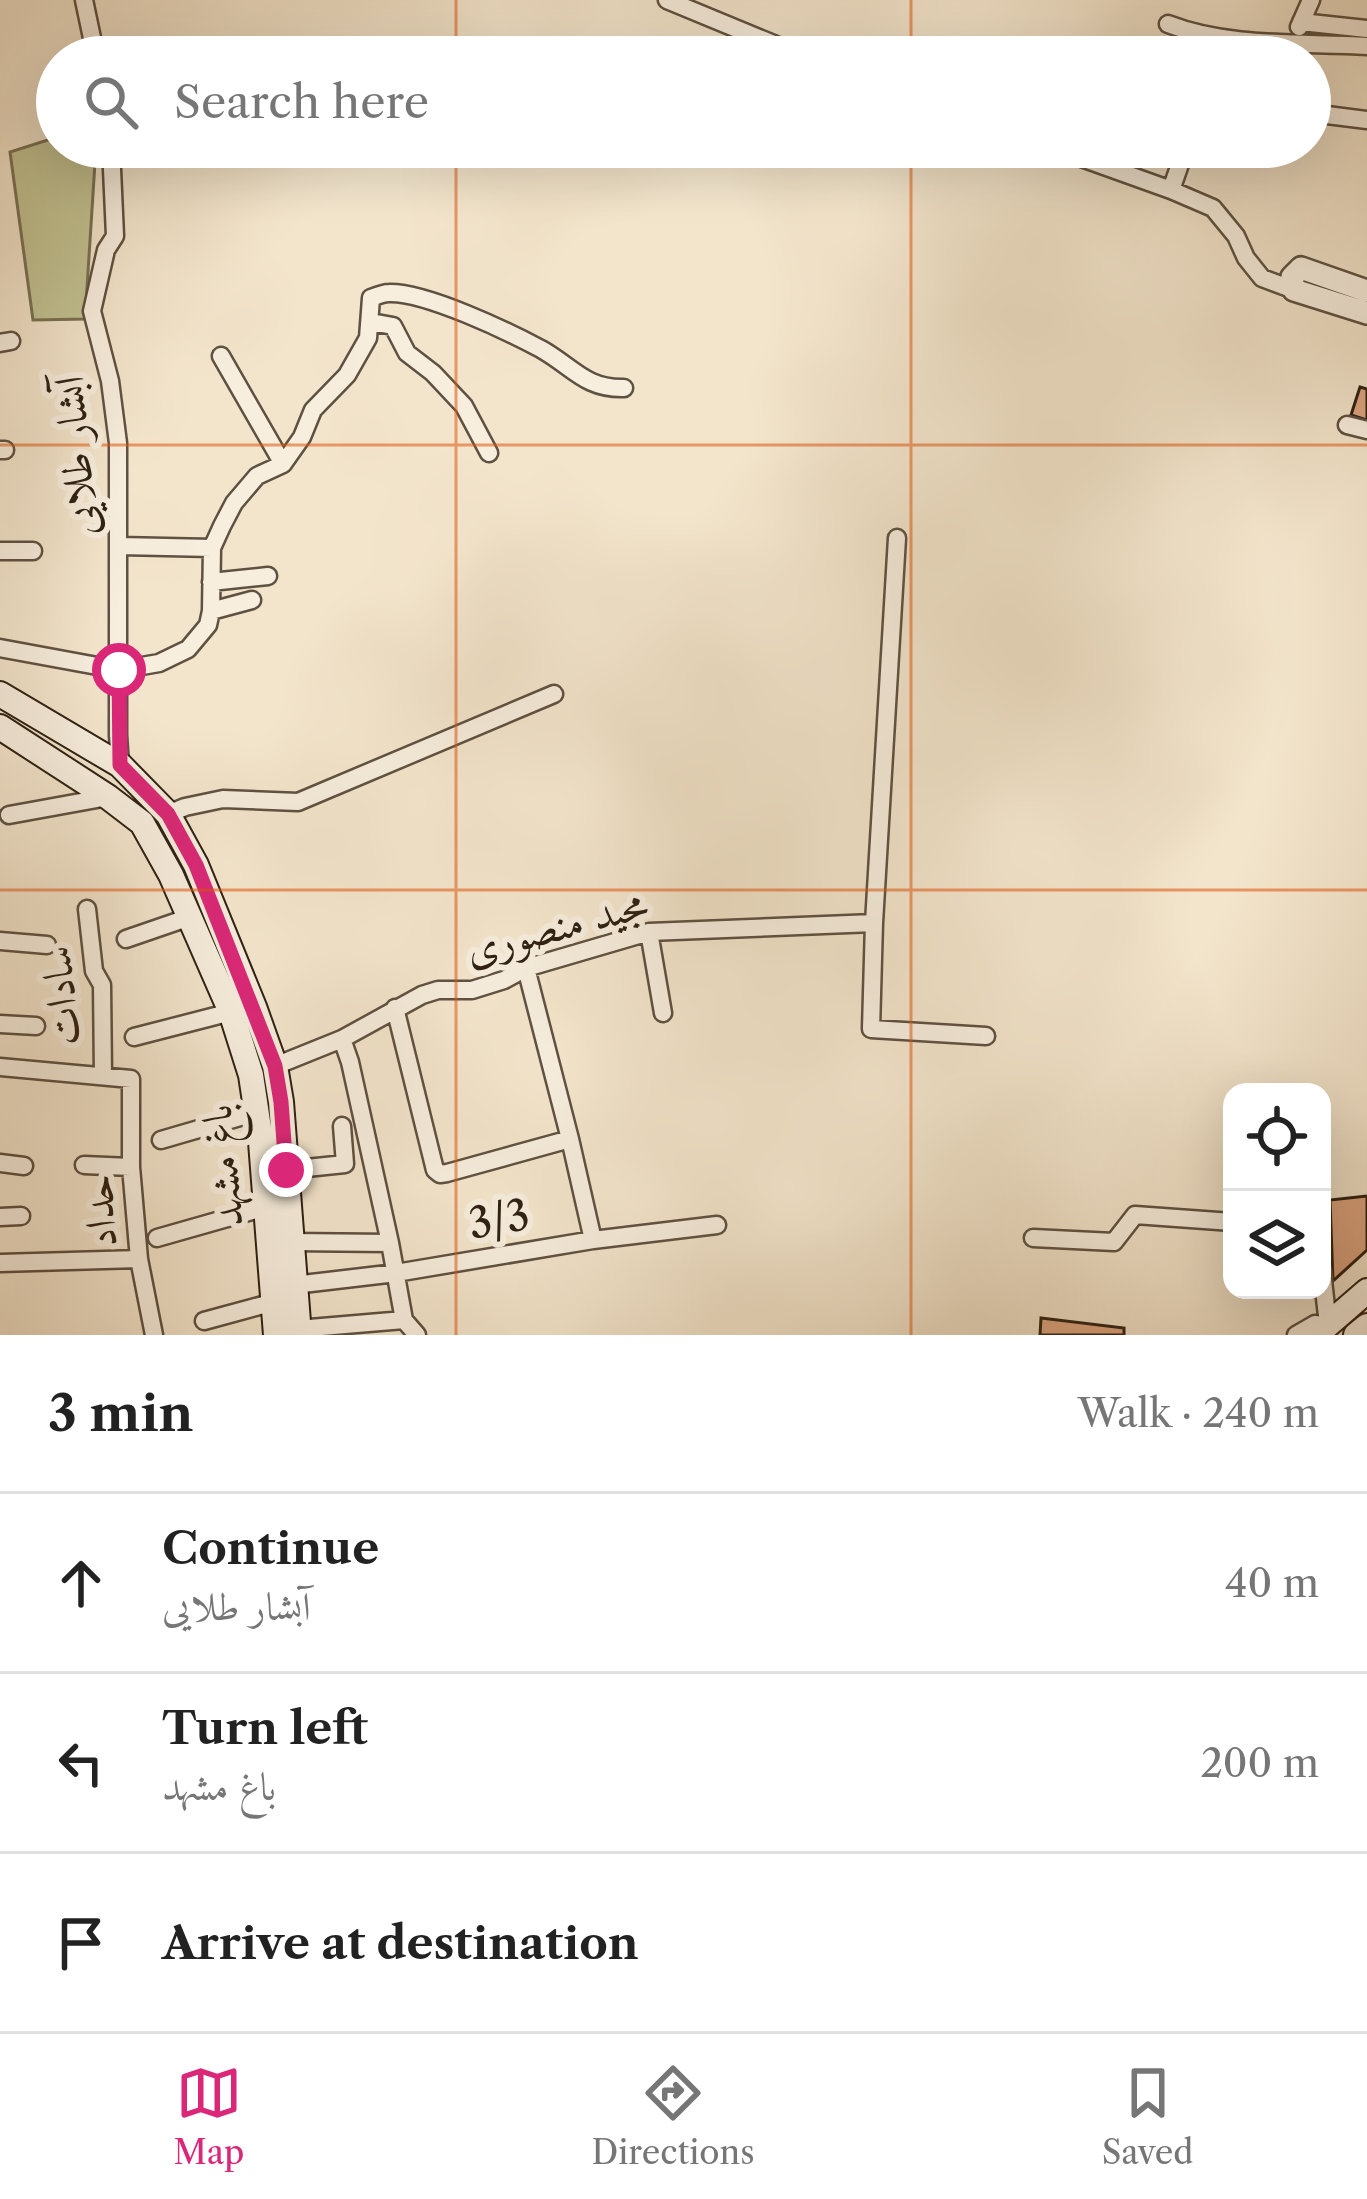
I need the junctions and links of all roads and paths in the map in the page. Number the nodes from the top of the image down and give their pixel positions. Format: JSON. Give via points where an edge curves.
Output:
{"nodes":[{"id":1,"x":84,"y":0,"type":"edge"},
{"id":2,"x":668,"y":0,"type":"edge"},
{"id":3,"x":1311,"y":0,"type":"edge"},
{"id":4,"x":1301,"y":22,"type":"junction"},
{"id":5,"x":1168,"y":24,"type":"dead end"},
{"id":6,"x":1367,"y":29,"type":"edge"},
{"id":7,"x":92,"y":36,"type":"edge"},
{"id":8,"x":755,"y":36,"type":"edge"},
{"id":9,"x":1199,"y":36,"type":"edge"},
{"id":10,"x":1295,"y":36,"type":"edge"},
{"id":11,"x":1331,"y":45,"type":"edge"},
{"id":12,"x":1367,"y":46,"type":"edge"},
{"id":13,"x":1331,"y":116,"type":"edge"},
{"id":14,"x":1367,"y":120,"type":"edge"},
{"id":15,"x":112,"y":168,"type":"edge"},
{"id":16,"x":1110,"y":168,"type":"edge"},
{"id":17,"x":1179,"y":168,"type":"edge"},
{"id":18,"x":1171,"y":190,"type":"junction"},
{"id":19,"x":1294,"y":290,"type":"junction"},
{"id":20,"x":1367,"y":291,"type":"edge"},
{"id":21,"x":1367,"y":313,"type":"edge"},
{"id":22,"x":370,"y":322,"type":"junction"},
{"id":23,"x":220,"y":356,"type":"dead end"},
{"id":24,"x":624,"y":388,"type":"dead end"},
{"id":25,"x":1347,"y":425,"type":"dead end"},
{"id":26,"x":1367,"y":430,"type":"edge"},
{"id":27,"x":489,"y":453,"type":"dead end"},
{"id":28,"x":283,"y":464,"type":"junction"},
{"id":29,"x":897,"y":538,"type":"dead end"},
{"id":30,"x":120,"y":546,"type":"junction"},
{"id":31,"x":212,"y":548,"type":"junction"},
{"id":32,"x":0,"y":551,"type":"edge"},
{"id":33,"x":33,"y":551,"type":"dead end"},
{"id":34,"x":268,"y":576,"type":"dead end"},
{"id":35,"x":211,"y":582,"type":"junction"},
{"id":36,"x":252,"y":600,"type":"dead end"},
{"id":37,"x":211,"y":610,"type":"junction"},
{"id":38,"x":0,"y":648,"type":"edge"},
{"id":39,"x":119,"y":670,"type":"junction"},
{"id":40,"x":554,"y":694,"type":"dead end"},
{"id":41,"x":10,"y":701,"type":"edge"},
{"id":42,"x":3,"y":729,"type":"edge"},
{"id":43,"x":57,"y":729,"type":"junction"},
{"id":44,"x":41,"y":754,"type":"junction"},
{"id":45,"x":120,"y":765,"type":"junction"},
{"id":46,"x":108,"y":797,"type":"junction"},
{"id":47,"x":168,"y":814,"type":"junction"},
{"id":48,"x":9,"y":815,"type":"dead end"},
{"id":49,"x":87,"y":909,"type":"dead end"},
{"id":50,"x":190,"y":917,"type":"junction"},
{"id":51,"x":874,"y":923,"type":"junction"},
{"id":52,"x":649,"y":932,"type":"junction"},
{"id":53,"x":0,"y":940,"type":"edge"},
{"id":54,"x":126,"y":940,"type":"dead end"},
{"id":55,"x":46,"y":945,"type":"dead end"},
{"id":56,"x":526,"y":968,"type":"junction"},
{"id":57,"x":394,"y":1008,"type":"junction"},
{"id":58,"x":231,"y":1012,"type":"junction"},
{"id":59,"x":662,"y":1013,"type":"dead end"},
{"id":60,"x":0,"y":1024,"type":"edge"},
{"id":61,"x":36,"y":1026,"type":"dead end"},
{"id":62,"x":986,"y":1036,"type":"dead end"},
{"id":63,"x":134,"y":1037,"type":"dead end"},
{"id":64,"x":342,"y":1039,"type":"junction"},
{"id":65,"x":275,"y":1066,"type":"junction"},
{"id":66,"x":0,"y":1067,"type":"edge"},
{"id":67,"x":103,"y":1076,"type":"junction"},
{"id":68,"x":257,"y":1112,"type":"junction"},
{"id":69,"x":342,"y":1126,"type":"dead end"},
{"id":70,"x":570,"y":1139,"type":"junction"},
{"id":71,"x":160,"y":1140,"type":"dead end"},
{"id":72,"x":0,"y":1163,"type":"edge"},
{"id":73,"x":84,"y":1165,"type":"dead end"},
{"id":74,"x":24,"y":1166,"type":"dead end"},
{"id":75,"x":131,"y":1167,"type":"junction"},
{"id":76,"x":286,"y":1170,"type":"junction"},
{"id":77,"x":266,"y":1207,"type":"junction"},
{"id":78,"x":21,"y":1216,"type":"dead end"},
{"id":79,"x":0,"y":1217,"type":"edge"},
{"id":80,"x":1223,"y":1221,"type":"edge"},
{"id":81,"x":717,"y":1226,"type":"dead end"},
{"id":82,"x":157,"y":1238,"type":"dead end"},
{"id":83,"x":1033,"y":1238,"type":"dead end"},
{"id":84,"x":593,"y":1240,"type":"junction"},
{"id":85,"x":290,"y":1242,"type":"junction"},
{"id":86,"x":390,"y":1243,"type":"junction"},
{"id":87,"x":139,"y":1259,"type":"junction"},
{"id":88,"x":0,"y":1263,"type":"edge"},
{"id":89,"x":396,"y":1273,"type":"junction"},
{"id":90,"x":294,"y":1285,"type":"junction"},
{"id":91,"x":1367,"y":1291,"type":"edge"},
{"id":92,"x":1322,"y":1299,"type":"edge"},
{"id":93,"x":274,"y":1303,"type":"junction"},
{"id":94,"x":204,"y":1321,"type":"dead end"},
{"id":95,"x":1367,"y":1326,"type":"edge"},
{"id":96,"x":411,"y":1328,"type":"edge"},
{"id":97,"x":1322,"y":1330,"type":"edge"},
{"id":98,"x":291,"y":1333,"type":"edge"},
{"id":99,"x":154,"y":1335,"type":"edge"},
{"id":100,"x":1296,"y":1335,"type":"edge"},
{"id":101,"x":1357,"y":1335,"type":"edge"}],
"edges":[{"from":1,"to":7,"type":"street"},
{"from":2,"to":8,"type":"street"},
{"from":3,"to":4,"type":"street"},
{"from":4,"to":6,"type":"street"},
{"from":4,"to":10,"type":"street"},
{"from":5,"to":9,"type":"street"},
{"from":11,"to":12,"type":"street"},
{"from":13,"to":14,"type":"street"},
{"from":15,"to":30,"type":"street","name":"آبشار طلایی","via":[[116,236],[92,311],[118,443]]},
{"from":16,"to":18,"type":"street"},
{"from":17,"to":18,"type":"street"},
{"from":18,"to":19,"type":"street","via":[[1214,208],[1262,278]]},
{"from":19,"to":20,"type":"street","via":[[1301,268]]},
{"from":19,"to":21,"type":"street"},
{"from":22,"to":24,"type":"street","via":[[371,298],[410,296],[481,320],[600,388]]},
{"from":22,"to":27,"type":"street","via":[[393,326],[407,353],[464,406]]},
{"from":22,"to":28,"type":"street","via":[[347,375],[313,410]]},
{"from":23,"to":28,"type":"street"},
{"from":25,"to":26,"type":"street"},
{"from":28,"to":31,"type":"street","via":[[257,476],[234,503]]},
{"from":29,"to":51,"type":"street"},
{"from":30,"to":31,"type":"street"},
{"from":30,"to":39,"type":"street","name":"آبشار طلایی"},
{"from":31,"to":35,"type":"street"},
{"from":32,"to":33,"type":"street"},
{"from":34,"to":35,"type":"street"},
{"from":35,"to":37,"type":"street"},
{"from":36,"to":37,"type":"street"},
{"from":37,"to":39,"type":"street","via":[[188,649]]},
{"from":38,"to":39,"type":"street"},
{"from":39,"to":45,"type":"street","name":"آبشار طلایی"},
{"from":40,"to":47,"type":"street","via":[[298,802],[223,799]]},
{"from":41,"to":42,"type":"main road","via":[[23,725]]},
{"from":41,"to":43,"type":"main road","name":"باغ مشهد"},
{"from":42,"to":44,"type":"main road","name":"باغ مشهد"},
{"from":43,"to":44,"type":"main road","via":[[45,732]]},
{"from":43,"to":45,"type":"main road","name":"باغ مشهد"},
{"from":44,"to":46,"type":"main road","name":"باغ مشهد"},
{"from":45,"to":47,"type":"main road","name":"باغ مشهد"},
{"from":46,"to":48,"type":"street"},
{"from":46,"to":50,"type":"main road","name":"باغ مشهد","via":[[142,824]]},
{"from":47,"to":65,"type":"main road","name":"باغ مشهد"},
{"from":49,"to":67,"type":"street","name":"سادات","via":[[103,985]]},
{"from":50,"to":54,"type":"street"},
{"from":50,"to":58,"type":"main road","name":"باغ مشهد"},
{"from":51,"to":52,"type":"street","name":"مجید منصوری"},
{"from":51,"to":62,"type":"street","via":[[871,1029]]},
{"from":52,"to":56,"type":"street","name":"مجید منصوری"},
{"from":52,"to":59,"type":"street"},
{"from":53,"to":55,"type":"street"},
{"from":56,"to":57,"type":"street","name":"مجید منصوری"},
{"from":56,"to":70,"type":"street"},
{"from":57,"to":64,"type":"street","name":"مجید منصوری"},
{"from":57,"to":70,"type":"street","via":[[434,1171]]},
{"from":58,"to":63,"type":"street"},
{"from":58,"to":68,"type":"main road","name":"باغ مشهد"},
{"from":60,"to":61,"type":"street"},
{"from":64,"to":65,"type":"street","name":"مجید منصوری"},
{"from":64,"to":86,"type":"street"},
{"from":65,"to":76,"type":"main road","name":"باغ مشهد"},
{"from":66,"to":67,"type":"street"},
{"from":67,"to":75,"type":"street","name":"حداد","via":[[131,1079]]},
{"from":68,"to":71,"type":"street"},
{"from":68,"to":77,"type":"main road","name":"باغ مشهد"},
{"from":69,"to":76,"type":"street","via":[[345,1164]]},
{"from":70,"to":84,"type":"street"},
{"from":72,"to":74,"type":"street"},
{"from":73,"to":75,"type":"street"},
{"from":75,"to":87,"type":"street","name":"حداد"},
{"from":76,"to":85,"type":"main road","name":"باغ مشهد"},
{"from":77,"to":82,"type":"street"},
{"from":77,"to":93,"type":"main road","name":"باغ مشهد"},
{"from":78,"to":79,"type":"street"},
{"from":80,"to":83,"type":"street","via":[[1135,1216],[1114,1242]]},
{"from":81,"to":84,"type":"street","name":"3/3"},
{"from":84,"to":89,"type":"street","name":"3/3"},
{"from":85,"to":86,"type":"street"},
{"from":85,"to":90,"type":"main road","name":"باغ مشهد"},
{"from":86,"to":89,"type":"street"},
{"from":87,"to":88,"type":"street"},
{"from":87,"to":99,"type":"street","name":"حداد"},
{"from":89,"to":90,"type":"street","name":"3/3"},
{"from":89,"to":96,"type":"street"},
{"from":90,"to":98,"type":"main road","name":"باغ مشهد"},
{"from":91,"to":97,"type":"main road"},
{"from":92,"to":97,"type":"street"},
{"from":93,"to":94,"type":"street"},
{"from":93,"to":98,"type":"main road","name":"باغ مشهد"},
{"from":95,"to":101,"type":"main road"},
{"from":96,"to":98,"type":"street"},
{"from":97,"to":100,"type":"street","via":[[1315,1324]]}]}
